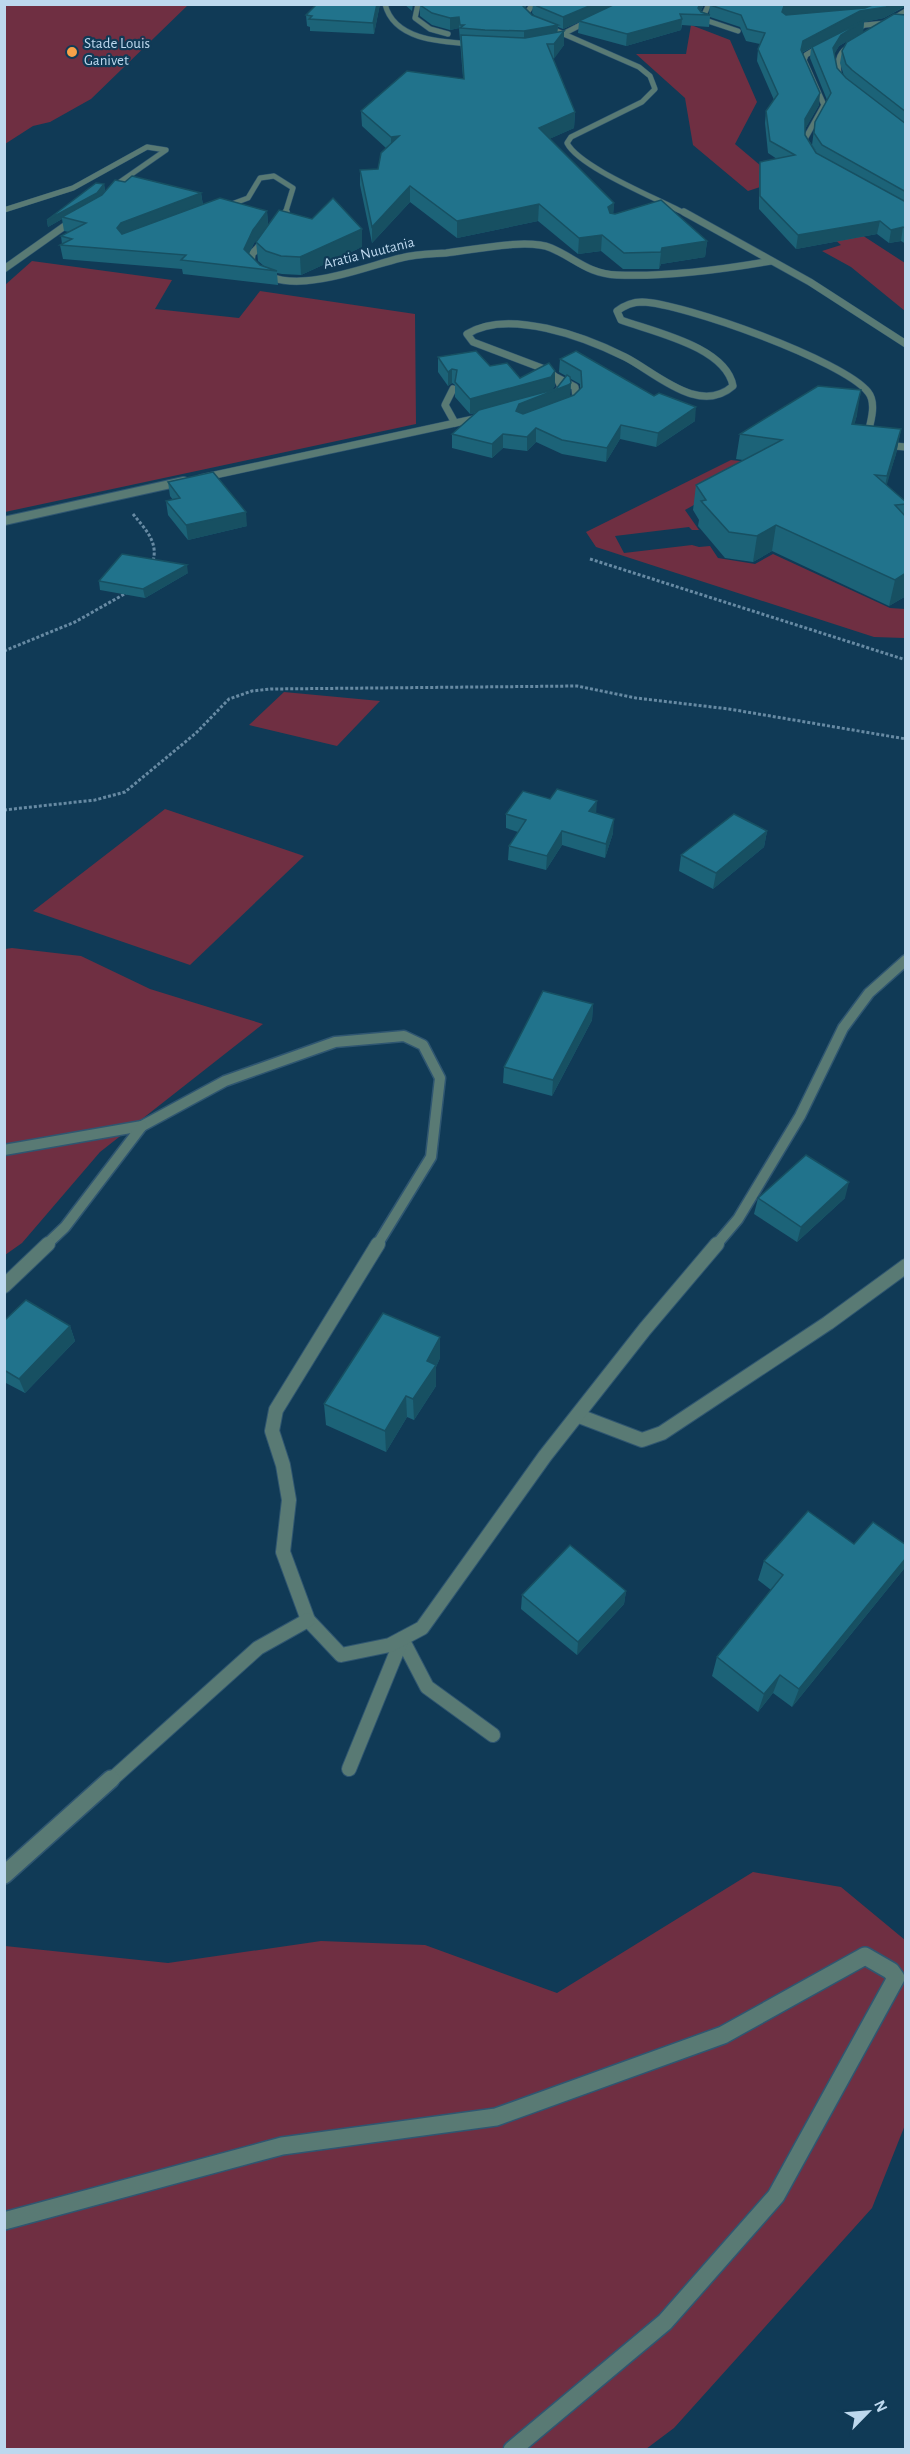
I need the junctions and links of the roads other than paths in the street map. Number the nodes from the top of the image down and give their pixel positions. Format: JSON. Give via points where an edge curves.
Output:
{"nodes":[{"id":1,"x":385,"y":4,"type":"edge"},
{"id":2,"x":418,"y":4,"type":"edge"},
{"id":3,"x":533,"y":4,"type":"edge"},
{"id":4,"x":709,"y":4,"type":"edge"},
{"id":5,"x":906,"y":11,"type":"edge"},
{"id":6,"x":597,"y":16,"type":"edge"},
{"id":7,"x":889,"y":21,"type":"junction"},
{"id":8,"x":905,"y":23,"type":"edge"},
{"id":9,"x":876,"y":30,"type":"edge"},
{"id":10,"x":738,"y":31,"type":"edge"},
{"id":11,"x":563,"y":34,"type":"junction"},
{"id":12,"x":842,"y":35,"type":"edge"},
{"id":13,"x":572,"y":38,"type":"junction"},
{"id":14,"x":479,"y":39,"type":"edge"},
{"id":15,"x":860,"y":40,"type":"edge"},
{"id":16,"x":558,"y":41,"type":"edge"},
{"id":17,"x":830,"y":41,"type":"edge"},
{"id":18,"x":483,"y":45,"type":"edge"},
{"id":19,"x":847,"y":86,"type":"edge"},
{"id":20,"x":812,"y":156,"type":"edge"},
{"id":21,"x":108,"y":197,"type":"edge"},
{"id":22,"x":673,"y":207,"type":"junction"},
{"id":23,"x":4,"y":210,"type":"edge"},
{"id":24,"x":215,"y":210,"type":"edge"},
{"id":25,"x":663,"y":210,"type":"edge"},
{"id":26,"x":82,"y":214,"type":"edge"},
{"id":27,"x":771,"y":261,"type":"junction"},
{"id":28,"x":4,"y":269,"type":"edge"},
{"id":29,"x":906,"y":344,"type":"edge"},
{"id":30,"x":557,"y":378,"type":"junction"},
{"id":31,"x":453,"y":389,"type":"edge"},
{"id":32,"x":544,"y":401,"type":"edge"},
{"id":33,"x":562,"y":407,"type":"edge"},
{"id":34,"x":494,"y":414,"type":"edge"},
{"id":35,"x":455,"y":423,"type":"junction"},
{"id":36,"x":906,"y":447,"type":"edge"},
{"id":37,"x":4,"y":521,"type":"edge"},
{"id":38,"x":906,"y":960,"type":"edge"},
{"id":39,"x":142,"y":1126,"type":"junction"},
{"id":40,"x":4,"y":1150,"type":"edge"},
{"id":41,"x":906,"y":1266,"type":"edge"},
{"id":42,"x":4,"y":1286,"type":"edge"},
{"id":43,"x":579,"y":1416,"type":"junction"},
{"id":44,"x":308,"y":1620,"type":"junction"},
{"id":45,"x":402,"y":1639,"type":"junction"},
{"id":46,"x":493,"y":1735,"type":"dead end"},
{"id":47,"x":349,"y":1769,"type":"dead end"},
{"id":48,"x":4,"y":1875,"type":"edge"},
{"id":49,"x":4,"y":2221,"type":"edge"},
{"id":50,"x":512,"y":2450,"type":"edge"}],
"edges":[{"from":1,"to":18,"type":"street","via":[[388,16],[407,33]]},
{"from":2,"to":14,"type":"street","via":[[415,18],[430,29]]},
{"from":3,"to":11,"type":"street","via":[[527,10],[530,19]]},
{"from":4,"to":10,"type":"street","via":[[702,19]]},
{"from":5,"to":7,"type":"street"},
{"from":6,"to":11,"type":"street"},
{"from":7,"to":8,"type":"street"},
{"from":7,"to":9,"type":"street"},
{"from":7,"to":12,"type":"street","via":[[865,25]]},
{"from":11,"to":13,"type":"street"},
{"from":13,"to":16,"type":"street"},
{"from":13,"to":22,"type":"street","via":[[642,68],[655,83],[655,89],[642,102],[570,137],[568,147],[600,170]]},
{"from":15,"to":19,"type":"street","via":[[842,50],[835,62]]},
{"from":17,"to":20,"type":"street","via":[[806,54],[804,60],[824,105],[805,139]]},
{"from":21,"to":23,"type":"street","via":[[120,182],[166,150],[147,147],[73,188]]},
{"from":22,"to":25,"type":"street"},
{"from":22,"to":27,"type":"street"},
{"from":24,"to":27,"type":"street","name":"Aratia Nuutania","via":[[248,198],[260,178],[274,175],[284,179],[293,188],[291,203],[252,254],[251,262],[264,273],[295,283],[328,278],[404,256],[525,245],[549,247],[591,271],[617,276],[724,269]]},
{"from":26,"to":28,"type":"street"},
{"from":27,"to":29,"type":"street"},
{"from":30,"to":32,"type":"street","via":[[561,387],[554,397]]},
{"from":30,"to":33,"type":"street","via":[[577,392],[576,399]]},
{"from":30,"to":36,"type":"street","via":[[531,362],[473,342],[467,334],[472,327],[496,323],[552,331],[592,343],[697,394],[728,392],[733,386],[732,376],[723,364],[621,320],[617,311],[634,302],[662,305],[770,340],[850,376],[869,392],[872,404],[866,441]]},
{"from":31,"to":35,"type":"street","via":[[445,405]]},
{"from":34,"to":35,"type":"street"},
{"from":35,"to":37,"type":"street"},
{"from":38,"to":43,"type":"street","via":[[869,993],[843,1028],[800,1116],[738,1219],[645,1329]]},
{"from":39,"to":40,"type":"street"},
{"from":39,"to":42,"type":"street","via":[[65,1227]]},
{"from":39,"to":44,"type":"street","via":[[225,1081],[335,1042],[404,1036],[423,1045],[440,1078],[431,1156],[276,1410],[272,1431],[289,1500],[283,1552]]},
{"from":41,"to":43,"type":"street","via":[[662,1433],[642,1440]]},
{"from":43,"to":45,"type":"street","via":[[545,1456],[422,1628]]},
{"from":44,"to":45,"type":"street","via":[[342,1655],[390,1646]]},
{"from":44,"to":48,"type":"street","via":[[258,1648]]},
{"from":45,"to":46,"type":"street","via":[[427,1687]]},
{"from":45,"to":47,"type":"street"},
{"from":49,"to":50,"type":"street","via":[[282,2146],[496,2117],[723,2035],[865,1956],[891,1971],[896,1978],[776,2196],[665,2322]]}]}
